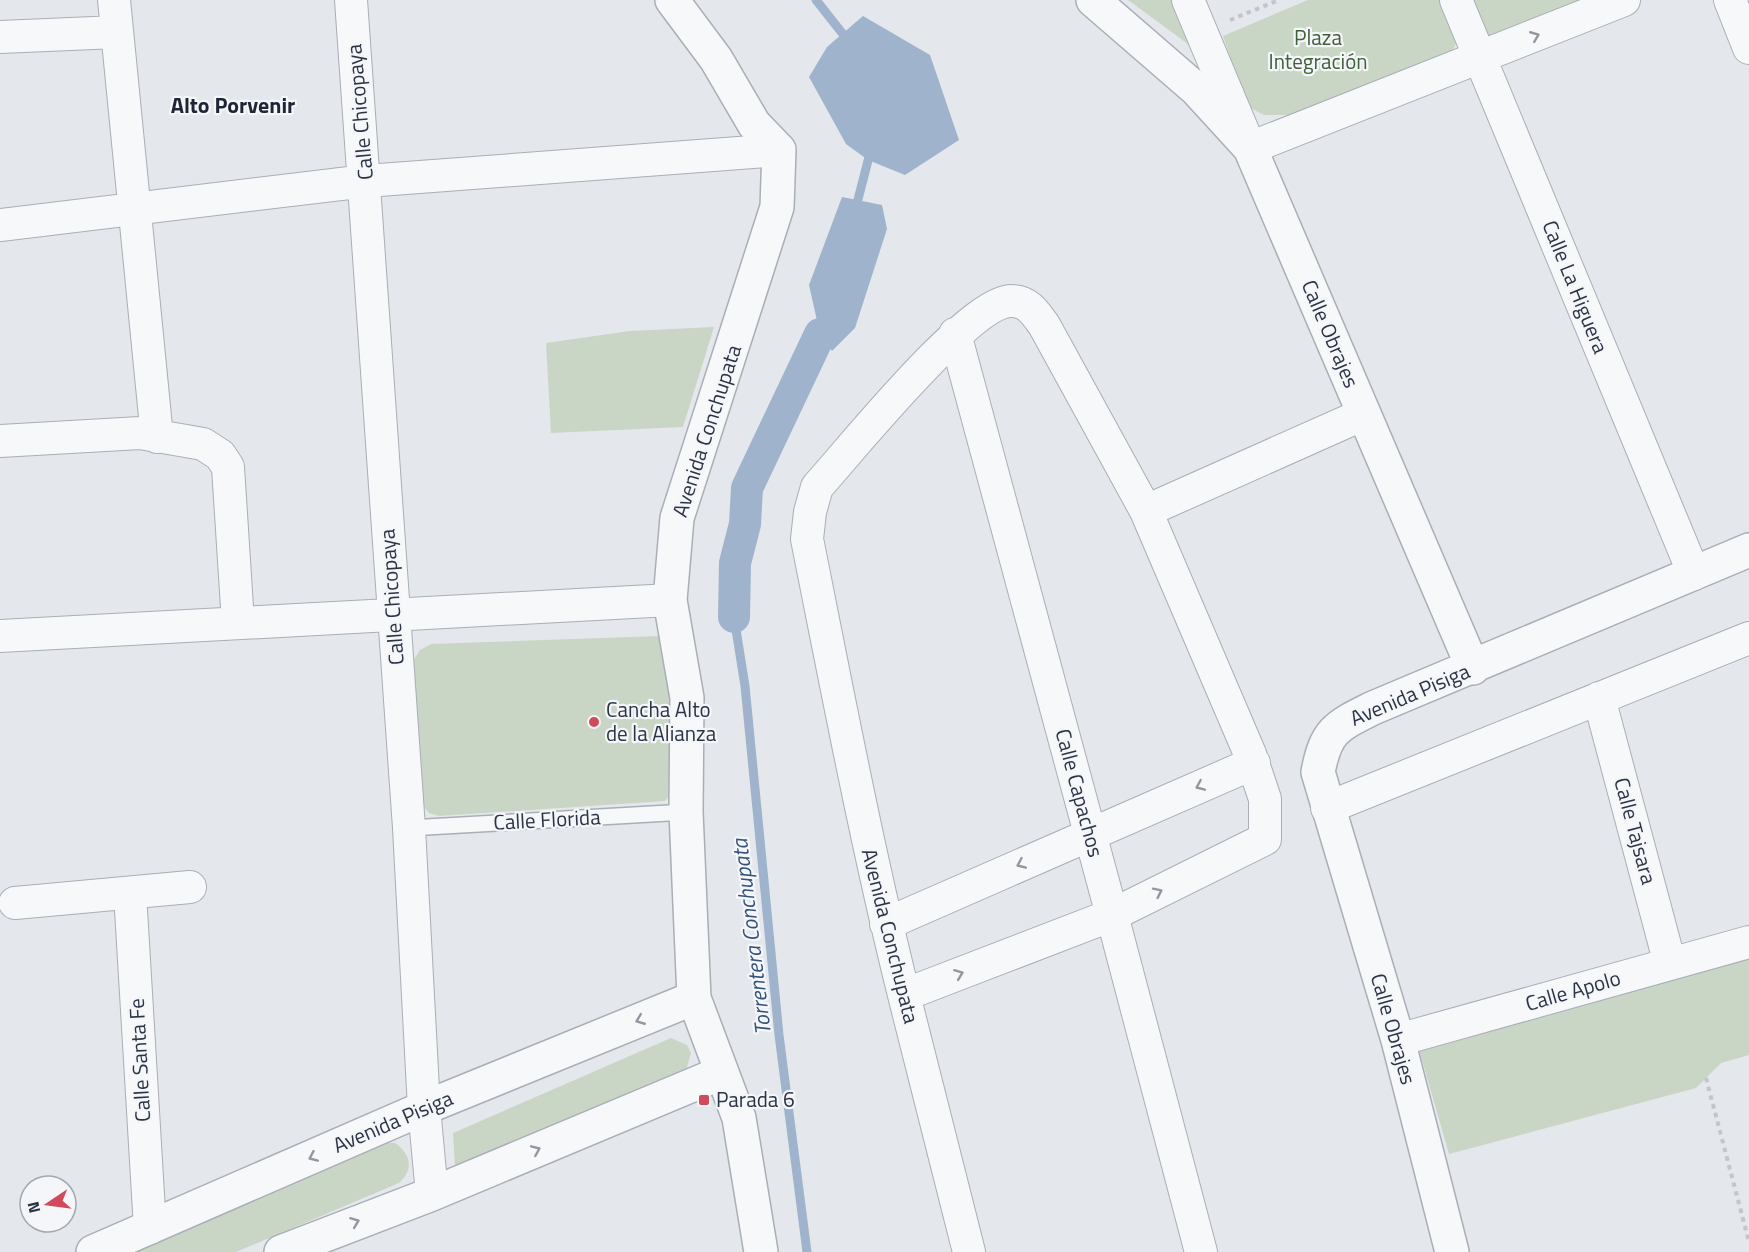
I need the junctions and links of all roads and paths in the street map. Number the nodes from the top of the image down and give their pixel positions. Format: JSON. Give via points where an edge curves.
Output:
{"nodes":[{"id":1,"x":114,"y":0,"type":"edge"},
{"id":2,"x":351,"y":0,"type":"edge"},
{"id":3,"x":672,"y":0,"type":"edge"},
{"id":4,"x":1093,"y":0,"type":"edge"},
{"id":5,"x":1188,"y":0,"type":"edge"},
{"id":6,"x":1279,"y":0,"type":"edge"},
{"id":7,"x":1456,"y":0,"type":"edge"},
{"id":8,"x":1624,"y":0,"type":"edge"},
{"id":9,"x":1730,"y":0,"type":"edge"},
{"id":10,"x":1201,"y":31,"type":"junction"},
{"id":11,"x":117,"y":32,"type":"junction"},
{"id":12,"x":0,"y":37,"type":"edge"},
{"id":13,"x":1749,"y":48,"type":"edge"},
{"id":14,"x":1480,"y":57,"type":"junction"},
{"id":15,"x":1250,"y":148,"type":"junction"},
{"id":16,"x":780,"y":150,"type":"junction"},
{"id":17,"x":366,"y":181,"type":"junction"},
{"id":18,"x":134,"y":208,"type":"junction"},
{"id":19,"x":0,"y":225,"type":"edge"},
{"id":20,"x":955,"y":334,"type":"junction"},
{"id":21,"x":1364,"y":414,"type":"junction"},
{"id":22,"x":156,"y":436,"type":"junction"},
{"id":23,"x":0,"y":441,"type":"edge"},
{"id":24,"x":1146,"y":511,"type":"junction"},
{"id":25,"x":1749,"y":550,"type":"edge"},
{"id":26,"x":1694,"y":574,"type":"junction"},
{"id":27,"x":670,"y":600,"type":"junction"},
{"id":28,"x":393,"y":616,"type":"junction"},
{"id":29,"x":238,"y":623,"type":"junction"},
{"id":30,"x":0,"y":636,"type":"edge"},
{"id":31,"x":1749,"y":638,"type":"edge"},
{"id":32,"x":1473,"y":668,"type":"junction"},
{"id":33,"x":1599,"y":698,"type":"junction"},
{"id":34,"x":1254,"y":763,"type":"junction"},
{"id":35,"x":1327,"y":808,"type":"junction"},
{"id":36,"x":686,"y":812,"type":"junction"},
{"id":37,"x":409,"y":828,"type":"junction"},
{"id":38,"x":1090,"y":834,"type":"junction"},
{"id":39,"x":190,"y":886,"type":"dead end"},
{"id":40,"x":130,"y":893,"type":"junction"},
{"id":41,"x":15,"y":903,"type":"dead end"},
{"id":42,"x":1112,"y":915,"type":"junction"},
{"id":43,"x":886,"y":924,"type":"junction"},
{"id":44,"x":1749,"y":942,"type":"edge"},
{"id":45,"x":1670,"y":964,"type":"junction"},
{"id":46,"x":904,"y":995,"type":"junction"},
{"id":47,"x":694,"y":998,"type":"junction"},
{"id":48,"x":1398,"y":1040,"type":"junction"},
{"id":49,"x":721,"y":1073,"type":"junction"},
{"id":50,"x":1706,"y":1078,"type":"dead end"},
{"id":51,"x":424,"y":1108,"type":"junction"},
{"id":52,"x":432,"y":1194,"type":"junction"},
{"id":53,"x":150,"y":1228,"type":"junction"},
{"id":54,"x":1749,"y":1242,"type":"edge"},
{"id":55,"x":318,"y":1244,"type":"edge"},
{"id":56,"x":93,"y":1252,"type":"edge"},
{"id":57,"x":281,"y":1252,"type":"edge"},
{"id":58,"x":761,"y":1252,"type":"edge"},
{"id":59,"x":969,"y":1252,"type":"edge"},
{"id":60,"x":1201,"y":1252,"type":"edge"},
{"id":61,"x":1452,"y":1252,"type":"edge"}],
"edges":[{"from":1,"to":11,"type":"street"},
{"from":2,"to":17,"type":"street","name":"Calle Chicopaya"},
{"from":3,"to":16,"type":"street","via":[[716,58],[754,124]]},
{"from":4,"to":15,"type":"street","via":[[1197,90]]},
{"from":5,"to":10,"type":"street","name":"Calle Obrajes"},
{"from":6,"to":10,"type":"path"},
{"from":7,"to":14,"type":"street","name":"Calle La Higuera"},
{"from":14,"to":8,"type":"street","one_way":true},
{"from":9,"to":13,"type":"street"},
{"from":10,"to":15,"type":"street","name":"Calle Obrajes"},
{"from":11,"to":12,"type":"street"},
{"from":11,"to":18,"type":"street"},
{"from":14,"to":15,"type":"street"},
{"from":14,"to":26,"type":"street","name":"Calle La Higuera"},
{"from":15,"to":21,"type":"street","name":"Calle Obrajes"},
{"from":16,"to":17,"type":"street"},
{"from":16,"to":27,"type":"street","name":"Avenida Conchupata","via":[[777,207],[677,518]]},
{"from":17,"to":18,"type":"street"},
{"from":17,"to":28,"type":"street","name":"Calle Chicopaya"},
{"from":18,"to":19,"type":"street"},
{"from":18,"to":22,"type":"street"},
{"from":20,"to":24,"type":"street","name":"Avenida Conchupata","via":[[994,306],[1012,301],[1029,305],[1044,325]]},
{"from":20,"to":38,"type":"street","name":"Calle Capachos"},
{"from":20,"to":43,"type":"street","name":"Avenida Conchupata","via":[[817,487],[810,512],[807,539]]},
{"from":21,"to":24,"type":"street"},
{"from":21,"to":32,"type":"street","name":"Calle Obrajes"},
{"from":22,"to":23,"type":"street","via":[[140,433]]},
{"from":22,"to":29,"type":"street","via":[[203,444],[220,455],[228,467]]},
{"from":24,"to":34,"type":"street"},
{"from":25,"to":26,"type":"street","name":"Avenida Pisiga"},
{"from":26,"to":32,"type":"street","name":"Avenida Pisiga"},
{"from":27,"to":28,"type":"street"},
{"from":27,"to":36,"type":"street","name":"Avenida Conchupata","via":[[687,698]]},
{"from":28,"to":29,"type":"street"},
{"from":28,"to":37,"type":"street","name":"Calle Chicopaya"},
{"from":29,"to":30,"type":"street"},
{"from":31,"to":33,"type":"street"},
{"from":32,"to":35,"type":"street","name":"Avenida Pisiga","via":[[1338,726],[1322,750],[1318,772]]},
{"from":33,"to":35,"type":"street"},
{"from":33,"to":45,"type":"street","name":"Calle Tajsara"},
{"from":34,"to":38,"type":"street","one_way":true},
{"from":42,"to":34,"type":"street","one_way":true,"via":[[1265,839],[1265,798]]},
{"from":35,"to":48,"type":"street","name":"Calle Obrajes"},
{"from":36,"to":37,"type":"lane","name":"Calle Florida"},
{"from":36,"to":47,"type":"street","name":"Avenida Conchupata"},
{"from":37,"to":51,"type":"street","name":"Calle Chicopaya"},
{"from":38,"to":42,"type":"street","name":"Calle Capachos"},
{"from":38,"to":43,"type":"street","one_way":true},
{"from":39,"to":40,"type":"street"},
{"from":40,"to":41,"type":"street"},
{"from":40,"to":53,"type":"street","name":"Calle Santa Fe"},
{"from":46,"to":42,"type":"street","one_way":true},
{"from":42,"to":60,"type":"street","name":"Calle Capachos"},
{"from":43,"to":46,"type":"street","name":"Avenida Conchupata"},
{"from":44,"to":45,"type":"street","name":"Calle Apolo"},
{"from":45,"to":48,"type":"street","name":"Calle Apolo"},
{"from":46,"to":59,"type":"street","name":"Avenida Conchupata"},
{"from":47,"to":49,"type":"street","name":"Avenida Conchupata"},
{"from":47,"to":51,"type":"street","name":"Avenida Pisiga","one_way":true},
{"from":48,"to":61,"type":"street","name":"Calle Obrajes"},
{"from":52,"to":49,"type":"street","one_way":true},
{"from":49,"to":58,"type":"street","name":"Avenida Conchupata","via":[[739,1118]]},
{"from":50,"to":54,"type":"path"},
{"from":51,"to":52,"type":"street","name":"Calle Chicopaya"},
{"from":51,"to":53,"type":"street","name":"Avenida Pisiga","one_way":true},
{"from":55,"to":52,"type":"street","one_way":true},
{"from":53,"to":56,"type":"street","name":"Avenida Pisiga"},
{"from":55,"to":57,"type":"street"}]}
